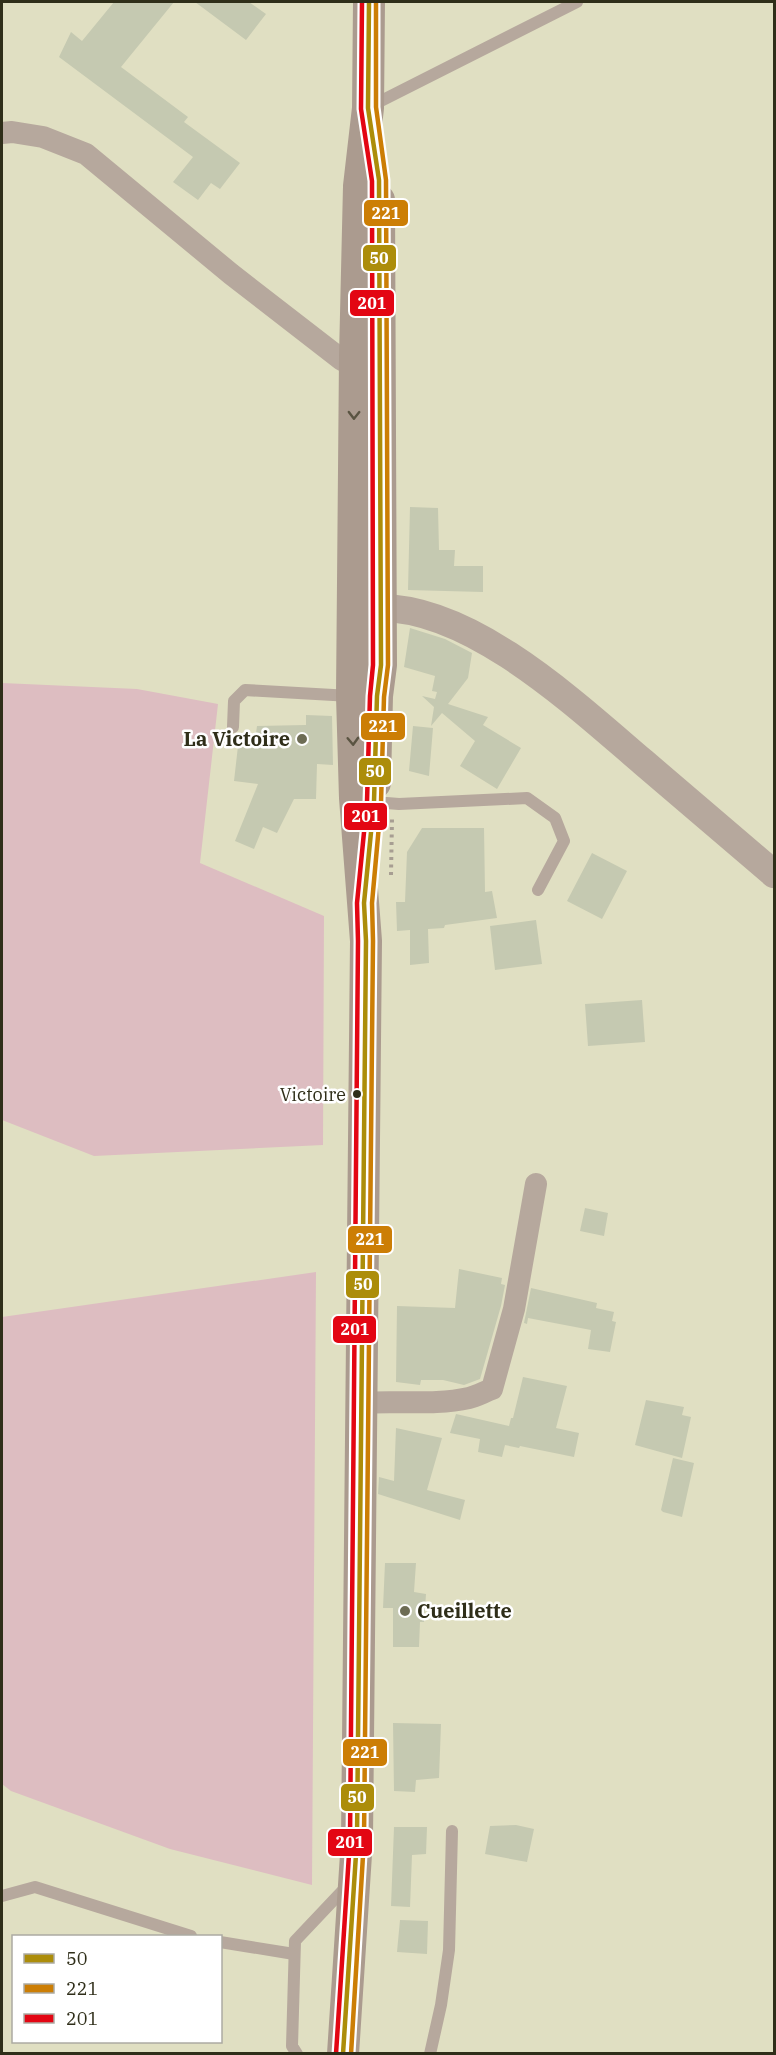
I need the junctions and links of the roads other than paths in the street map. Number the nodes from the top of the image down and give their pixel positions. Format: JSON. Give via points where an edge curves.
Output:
{"nodes":[{"id":1,"x":369,"y":2,"type":"edge"},
{"id":2,"x":577,"y":2,"type":"edge"},
{"id":3,"x":368,"y":108,"type":"junction"},
{"id":4,"x":2,"y":133,"type":"edge"},
{"id":5,"x":381,"y":336,"type":"junction"},
{"id":6,"x":355,"y":357,"type":"junction"},
{"id":7,"x":368,"y":481,"type":"junction"},
{"id":8,"x":381,"y":608,"type":"junction"},
{"id":9,"x":352,"y":640,"type":"junction"},
{"id":10,"x":364,"y":696,"type":"junction"},
{"id":11,"x":233,"y":728,"type":"dead end"},
{"id":12,"x":374,"y":802,"type":"junction"},
{"id":13,"x":774,"y":874,"type":"edge"},
{"id":14,"x":538,"y":890,"type":"dead end"},
{"id":15,"x":364,"y":903,"type":"junction"},
{"id":16,"x":536,"y":1184,"type":"dead end"},
{"id":17,"x":360,"y":1403,"type":"junction"},
{"id":18,"x":452,"y":1832,"type":"dead end"},
{"id":19,"x":355,"y":1878,"type":"junction"},
{"id":20,"x":2,"y":1896,"type":"edge"},
{"id":21,"x":188,"y":1935,"type":"edge"},
{"id":22,"x":222,"y":1942,"type":"edge"},
{"id":23,"x":294,"y":1954,"type":"junction"},
{"id":24,"x":297,"y":2054,"type":"edge"},
{"id":25,"x":343,"y":2054,"type":"edge"},
{"id":26,"x":430,"y":2054,"type":"edge"}],
"edges":[{"from":1,"to":3,"type":"main road"},
{"from":2,"to":3,"type":"lane"},
{"from":3,"to":5,"type":"main road","via":[[379,180]]},
{"from":3,"to":6,"type":"main road","via":[[359,186]]},
{"from":4,"to":6,"type":"street","via":[[42,137],[86,154],[342,360]]},
{"from":5,"to":6,"type":"main road"},
{"from":5,"to":7,"type":"main road"},
{"from":6,"to":7,"type":"main road","via":[[373,381]]},
{"from":7,"to":8,"type":"main road"},
{"from":7,"to":9,"type":"main road"},
{"from":8,"to":9,"type":"main road"},
{"from":8,"to":10,"type":"main road","via":[[381,665]]},
{"from":8,"to":13,"type":"street","via":[[396,608],[461,629],[520,664],[591,718]]},
{"from":9,"to":10,"type":"main road"},
{"from":10,"to":11,"type":"lane","via":[[245,690],[234,700]]},
{"from":10,"to":12,"type":"main road"},
{"from":10,"to":15,"type":"main road","one_way":true,"via":[[356,798]]},
{"from":12,"to":14,"type":"lane","via":[[526,798],[555,818],[564,841]]},
{"from":12,"to":15,"type":"main road"},
{"from":15,"to":17,"type":"main road"},
{"from":16,"to":17,"type":"street","via":[[514,1309],[492,1389],[470,1398],[432,1403]]},
{"from":17,"to":19,"type":"main road"},
{"from":18,"to":26,"type":"lane","via":[[449,1950]]},
{"from":19,"to":23,"type":"lane","via":[[295,1941]]},
{"from":19,"to":25,"type":"main road"},
{"from":20,"to":21,"type":"lane","via":[[35,1887]]},
{"from":22,"to":23,"type":"lane"},
{"from":23,"to":24,"type":"lane","via":[[291,2046]]}]}
